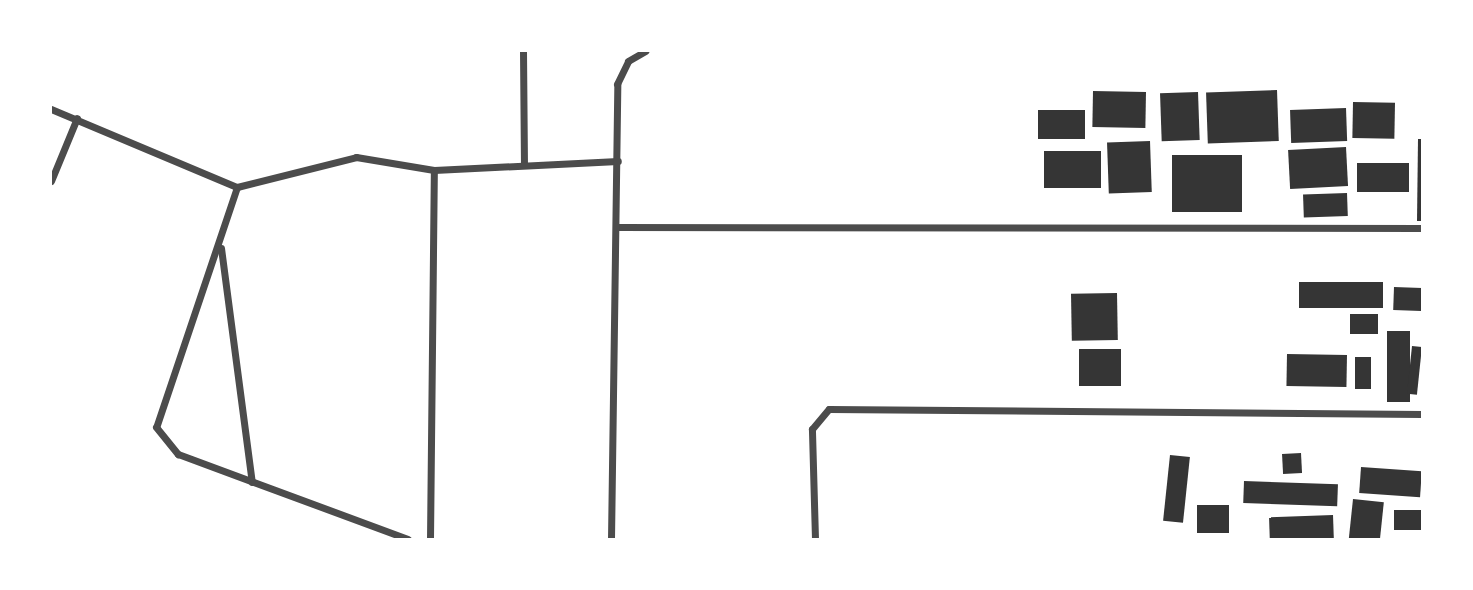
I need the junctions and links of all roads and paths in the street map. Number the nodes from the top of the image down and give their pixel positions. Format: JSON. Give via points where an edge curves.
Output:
{"nodes":[{"id":1,"x":523,"y":51,"type":"edge"},
{"id":2,"x":645,"y":51,"type":"edge"},
{"id":3,"x":51,"y":109,"type":"edge"},
{"id":4,"x":77,"y":118,"type":"junction"},
{"id":5,"x":618,"y":161,"type":"junction"},
{"id":6,"x":524,"y":165,"type":"junction"},
{"id":7,"x":434,"y":170,"type":"junction"},
{"id":8,"x":51,"y":181,"type":"edge"},
{"id":9,"x":237,"y":187,"type":"junction"},
{"id":10,"x":615,"y":227,"type":"junction"},
{"id":11,"x":1422,"y":228,"type":"edge"},
{"id":12,"x":221,"y":247,"type":"junction"},
{"id":13,"x":1422,"y":414,"type":"edge"},
{"id":14,"x":252,"y":482,"type":"junction"},
{"id":15,"x":408,"y":539,"type":"edge"},
{"id":16,"x":430,"y":539,"type":"edge"},
{"id":17,"x":611,"y":539,"type":"edge"},
{"id":18,"x":815,"y":539,"type":"edge"}],
"edges":[{"from":1,"to":6,"type":"street"},
{"from":2,"to":5,"type":"street","via":[[628,61],[617,84]]},
{"from":3,"to":4,"type":"street"},
{"from":4,"to":8,"type":"street"},
{"from":4,"to":9,"type":"street"},
{"from":5,"to":6,"type":"street"},
{"from":5,"to":10,"type":"street"},
{"from":6,"to":7,"type":"street"},
{"from":7,"to":9,"type":"street","via":[[356,157]]},
{"from":7,"to":16,"type":"street"},
{"from":9,"to":12,"type":"street"},
{"from":10,"to":11,"type":"street"},
{"from":10,"to":17,"type":"street"},
{"from":12,"to":14,"type":"street"},
{"from":12,"to":14,"type":"street","via":[[156,427],[178,454]]},
{"from":13,"to":18,"type":"street","via":[[829,409],[812,429]]},
{"from":14,"to":15,"type":"street"}]}
